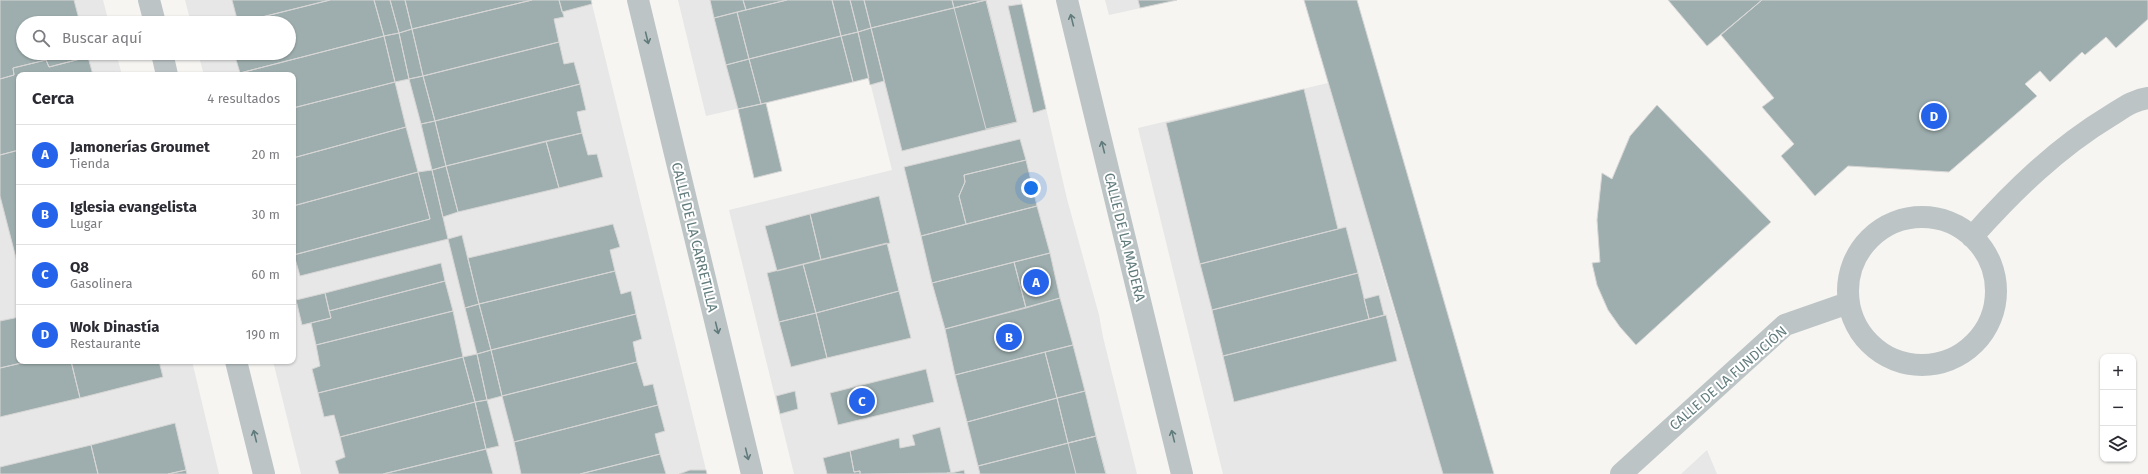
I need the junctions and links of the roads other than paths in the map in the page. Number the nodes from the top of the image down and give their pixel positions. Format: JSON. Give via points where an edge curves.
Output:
{"nodes":[{"id":1,"x":149,"y":0,"type":"edge"},
{"id":2,"x":638,"y":0,"type":"edge"},
{"id":3,"x":1067,"y":0,"type":"edge"},
{"id":4,"x":153,"y":16,"type":"edge"},
{"id":5,"x":164,"y":60,"type":"edge"},
{"id":6,"x":166,"y":72,"type":"edge"},
{"id":7,"x":2148,"y":98,"type":"edge"},
{"id":8,"x":1972,"y":237,"type":"junction"},
{"id":9,"x":1848,"y":303,"type":"junction"},
{"id":10,"x":237,"y":364,"type":"edge"},
{"id":11,"x":264,"y":474,"type":"edge"},
{"id":12,"x":752,"y":474,"type":"edge"},
{"id":13,"x":1182,"y":474,"type":"edge"},
{"id":14,"x":1621,"y":474,"type":"edge"}],
"edges":[{"from":1,"to":4,"type":"street"},
{"from":2,"to":12,"type":"street","name":"CALLE DE LA CARRETILLA","one_way":true},
{"from":13,"to":3,"type":"street","name":"CALLE DE LA MADERA","one_way":true},
{"from":5,"to":6,"type":"street"},
{"from":7,"to":8,"type":"street","via":[[2136,100],[2080,134],[2004,200]]},
{"from":8,"to":9,"type":"street","via":[[1953,224],[1931,218],[1908,218],[1887,226],[1875,234],[1856,258],[1849,280]]},
{"from":8,"to":9,"type":"street","via":[[1986,255],[1994,276],[1995,299],[1990,321],[1977,340],[1958,356],[1936,364],[1912,365],[1890,358],[1870,345],[1856,325]]},
{"from":9,"to":14,"type":"street","name":"CALLE DE LA FUNDICIÓN","via":[[1785,325]]},
{"from":11,"to":10,"type":"street","one_way":true}]}
